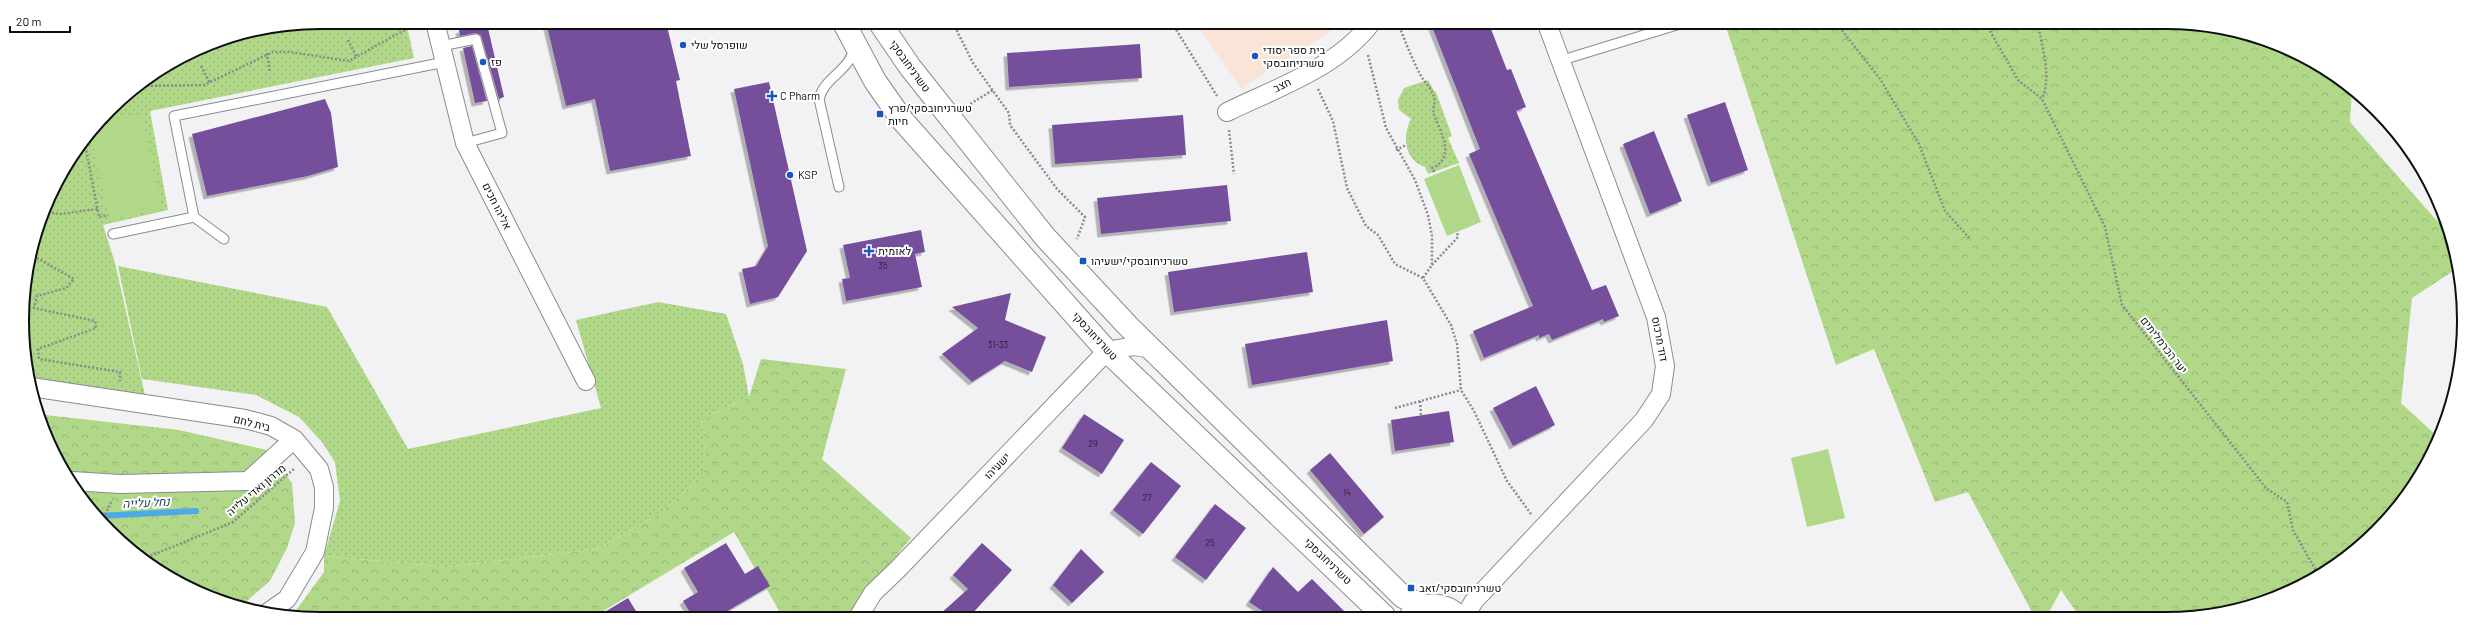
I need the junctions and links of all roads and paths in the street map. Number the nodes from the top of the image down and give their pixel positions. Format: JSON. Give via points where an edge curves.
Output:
{"nodes":[{"id":1,"x":406,"y":29,"type":"edge"},
{"id":2,"x":430,"y":29,"type":"edge"},
{"id":3,"x":847,"y":29,"type":"edge"},
{"id":4,"x":884,"y":29,"type":"edge"},
{"id":5,"x":956,"y":29,"type":"edge"},
{"id":6,"x":1176,"y":29,"type":"edge"},
{"id":7,"x":1366,"y":29,"type":"edge"},
{"id":8,"x":1367,"y":29,"type":"edge"},
{"id":9,"x":1400,"y":29,"type":"edge"},
{"id":10,"x":1549,"y":29,"type":"edge"},
{"id":11,"x":1664,"y":29,"type":"edge"},
{"id":12,"x":1841,"y":29,"type":"edge"},
{"id":13,"x":1989,"y":29,"type":"edge"},
{"id":14,"x":2039,"y":29,"type":"edge"},
{"id":15,"x":348,"y":40,"type":"dead end"},
{"id":16,"x":854,"y":45,"type":"junction"},
{"id":17,"x":267,"y":53,"type":"junction"},
{"id":18,"x":443,"y":54,"type":"junction"},
{"id":19,"x":357,"y":58,"type":"junction"},
{"id":20,"x":1559,"y":61,"type":"junction"},
{"id":21,"x":201,"y":66,"type":"dead end"},
{"id":22,"x":1309,"y":72,"type":"junction"},
{"id":23,"x":270,"y":73,"type":"dead end"},
{"id":24,"x":210,"y":83,"type":"junction"},
{"id":25,"x":147,"y":86,"type":"edge"},
{"id":26,"x":993,"y":90,"type":"junction"},
{"id":27,"x":2042,"y":99,"type":"junction"},
{"id":28,"x":1227,"y":112,"type":"junction"},
{"id":29,"x":948,"y":117,"type":"junction"},
{"id":30,"x":466,"y":143,"type":"junction"},
{"id":31,"x":1406,"y":145,"type":"dead end"},
{"id":32,"x":86,"y":148,"type":"edge"},
{"id":33,"x":1396,"y":150,"type":"junction"},
{"id":34,"x":1234,"y":174,"type":"dead end"},
{"id":35,"x":1435,"y":174,"type":"dead end"},
{"id":36,"x":839,"y":187,"type":"dead end"},
{"id":37,"x":98,"y":209,"type":"junction"},
{"id":38,"x":50,"y":212,"type":"edge"},
{"id":39,"x":108,"y":215,"type":"dead end"},
{"id":40,"x":194,"y":217,"type":"junction"},
{"id":41,"x":1457,"y":232,"type":"dead end"},
{"id":42,"x":113,"y":234,"type":"dead end"},
{"id":43,"x":224,"y":239,"type":"dead end"},
{"id":44,"x":1971,"y":240,"type":"dead end"},
{"id":45,"x":36,"y":258,"type":"edge"},
{"id":46,"x":1068,"y":262,"type":"junction"},
{"id":47,"x":1432,"y":265,"type":"junction"},
{"id":48,"x":1423,"y":278,"type":"junction"},
{"id":49,"x":1152,"y":349,"type":"junction"},
{"id":50,"x":1107,"y":352,"type":"junction"},
{"id":51,"x":112,"y":370,"type":"dead end"},
{"id":52,"x":586,"y":380,"type":"dead end"},
{"id":53,"x":37,"y":388,"type":"edge"},
{"id":54,"x":1461,"y":390,"type":"junction"},
{"id":55,"x":1420,"y":401,"type":"junction"},
{"id":56,"x":1394,"y":408,"type":"dead end"},
{"id":57,"x":1421,"y":415,"type":"dead end"},
{"id":58,"x":294,"y":439,"type":"junction"},
{"id":59,"x":310,"y":455,"type":"junction"},
{"id":60,"x":78,"y":481,"type":"edge"},
{"id":61,"x":1542,"y":529,"type":"junction"},
{"id":62,"x":149,"y":556,"type":"edge"},
{"id":63,"x":2316,"y":570,"type":"edge"},
{"id":64,"x":274,"y":608,"type":"edge"},
{"id":65,"x":1417,"y":611,"type":"edge"},
{"id":66,"x":1461,"y":611,"type":"edge"},
{"id":67,"x":861,"y":612,"type":"edge"},
{"id":68,"x":1380,"y":612,"type":"edge"}],
"edges":[{"from":1,"to":19,"type":"path"},
{"from":2,"to":18,"type":"street","name":"אליהו חכים"},
{"from":3,"to":16,"type":"street","name":"טשרניחובסקי"},
{"from":4,"to":29,"type":"street","name":"טשרניחובסקי"},
{"from":5,"to":26,"type":"path","via":[[973,63]]},
{"from":6,"to":28,"type":"path"},
{"from":7,"to":22,"type":"street","name":"חצב","via":[[1348,48]]},
{"from":8,"to":33,"type":"path","via":[[1380,111]]},
{"from":9,"to":35,"type":"path","via":[[1415,65],[1435,97],[1433,114],[1440,125],[1445,145],[1443,159],[1432,168]]},
{"from":10,"to":20,"type":"street","name":"דוד מרכוס"},
{"from":11,"to":20,"type":"lane"},
{"from":12,"to":44,"type":"path","via":[[1880,79],[1919,144],[1945,211]]},
{"from":13,"to":27,"type":"path","name":"יער הכרמליתים","via":[[2018,80]]},
{"from":14,"to":27,"type":"path","via":[[2046,71]]},
{"from":15,"to":19,"type":"path"},
{"from":16,"to":36,"type":"lane","via":[[849,63],[823,89],[819,99]]},
{"from":16,"to":50,"type":"street","name":"טשרניחובסקי","via":[[903,121]]},
{"from":17,"to":19,"type":"path","via":[[290,52],[346,61]]},
{"from":17,"to":23,"type":"path"},
{"from":17,"to":24,"type":"path"},
{"from":18,"to":30,"type":"street","name":"אליהו חכים"},
{"from":18,"to":30,"type":"lane","via":[[476,39],[502,133]]},
{"from":18,"to":40,"type":"lane","via":[[174,116]]},
{"from":20,"to":61,"type":"street","name":"דוד מרכוס","via":[[1656,317],[1665,366],[1661,394],[1644,420]]},
{"from":21,"to":24,"type":"path"},
{"from":22,"to":28,"type":"street","name":"חצב"},
{"from":22,"to":48,"type":"path","via":[[1333,121],[1347,188],[1366,226],[1378,235],[1394,264]]},
{"from":24,"to":25,"type":"path","via":[[200,86]]},
{"from":26,"to":29,"type":"path"},
{"from":26,"to":46,"type":"path","via":[[1009,113],[1010,125],[1057,189],[1085,217]]},
{"from":27,"to":63,"type":"path","name":"יער הכרמליתים","via":[[2105,227],[2122,305],[2266,488],[2287,502],[2293,530]]},
{"from":28,"to":34,"type":"path"},
{"from":29,"to":46,"type":"street","name":"טשרניחובסקי"},
{"from":30,"to":52,"type":"street","name":"אליהו חכים"},
{"from":31,"to":33,"type":"path"},
{"from":32,"to":37,"type":"path"},
{"from":33,"to":47,"type":"path","via":[[1415,180],[1428,215],[1432,236]]},
{"from":37,"to":38,"type":"path","via":[[59,214]]},
{"from":37,"to":39,"type":"path","via":[[99,217]]},
{"from":40,"to":42,"type":"lane"},
{"from":40,"to":43,"type":"lane"},
{"from":41,"to":47,"type":"path","via":[[1458,237]]},
{"from":45,"to":51,"type":"path","via":[[74,279],[66,288],[37,296],[34,308],[95,321],[96,328],[38,349],[39,359]]},
{"from":46,"to":49,"type":"street","name":"טשרניחובסקי"},
{"from":47,"to":48,"type":"path"},
{"from":48,"to":54,"type":"path","via":[[1455,334]]},
{"from":49,"to":50,"type":"street","via":[[1134,346]]},
{"from":49,"to":65,"type":"street","name":"טשרניחובסקי"},
{"from":50,"to":67,"type":"street","name":"ישעיהו","via":[[898,570],[872,592]]},
{"from":50,"to":68,"type":"street","name":"טשרניחובסקי"},
{"from":53,"to":58,"type":"street","name":"בית לחם","via":[[245,419],[271,426]]},
{"from":54,"to":55,"type":"path"},
{"from":54,"to":61,"type":"path","via":[[1474,411],[1507,481]]},
{"from":55,"to":56,"type":"path"},
{"from":55,"to":57,"type":"path"},
{"from":58,"to":59,"type":"street","name":"בית לחם"},
{"from":58,"to":60,"type":"street","via":[[248,481],[120,484]]},
{"from":59,"to":62,"type":"path","name":"מדרון ואדי עלייה","via":[[233,522]]},
{"from":59,"to":64,"type":"street","name":"בית לחם","via":[[319,469],[324,487],[324,508],[315,552],[287,599]]},
{"from":61,"to":66,"type":"street","name":"דוד מרכוס"},
{"from":65,"to":66,"type":"street","name":"טשרניחובסקי","via":[[1440,606]]}]}
